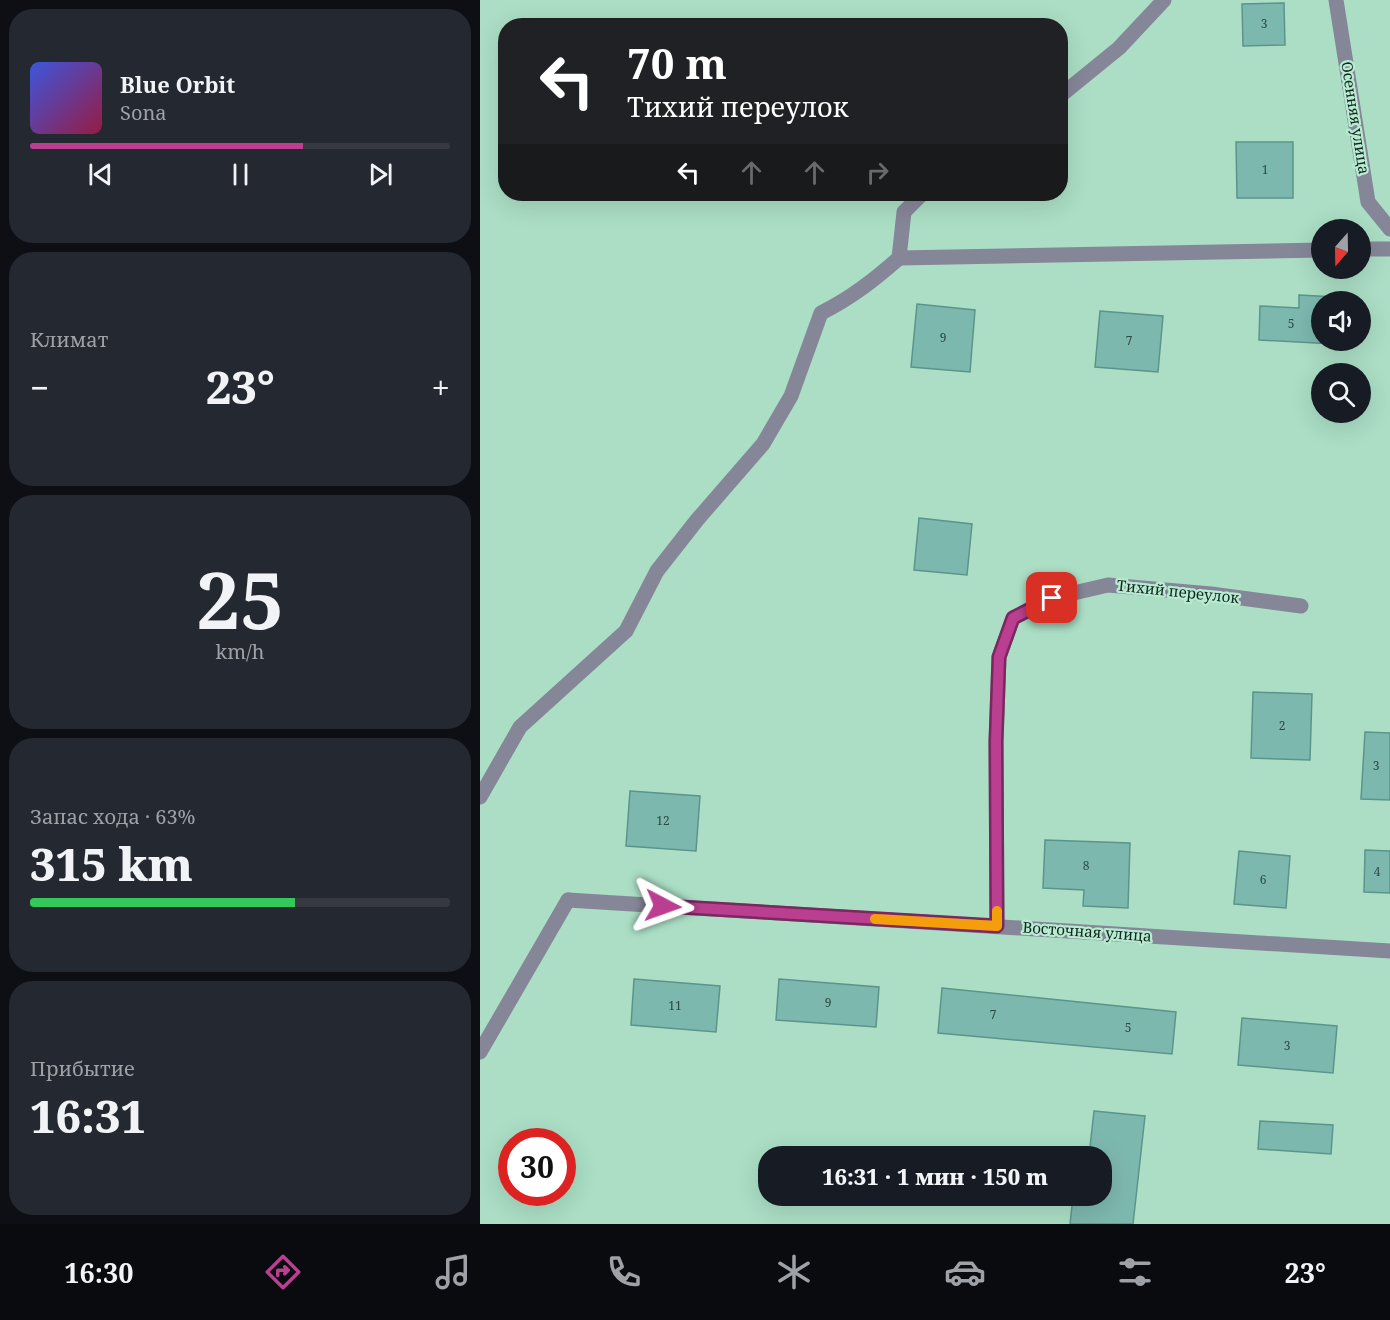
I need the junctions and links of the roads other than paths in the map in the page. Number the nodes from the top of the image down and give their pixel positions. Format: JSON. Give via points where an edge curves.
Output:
{"nodes":[{"id":1,"x":1164,"y":0,"type":"edge"},
{"id":2,"x":1336,"y":0,"type":"edge"},
{"id":3,"x":1068,"y":89,"type":"edge"},
{"id":4,"x":915,"y":201,"type":"edge"},
{"id":5,"x":1390,"y":230,"type":"edge"},
{"id":6,"x":1371,"y":249,"type":"edge"},
{"id":7,"x":1390,"y":249,"type":"edge"},
{"id":8,"x":1311,"y":250,"type":"edge"},
{"id":9,"x":899,"y":258,"type":"junction"},
{"id":10,"x":1300,"y":606,"type":"dead end"},
{"id":11,"x":480,"y":797,"type":"edge"},
{"id":12,"x":997,"y":926,"type":"junction"},
{"id":13,"x":1390,"y":951,"type":"edge"},
{"id":14,"x":480,"y":1052,"type":"edge"}],
"edges":[{"from":1,"to":3,"type":"street","via":[[1119,48]]},
{"from":2,"to":5,"type":"street","name":"Осенняя улица","via":[[1368,202]]},
{"from":4,"to":9,"type":"street","via":[[904,212]]},
{"from":6,"to":7,"type":"street"},
{"from":8,"to":9,"type":"street"},
{"from":9,"to":11,"type":"street","via":[[844,302],[821,313],[791,396],[763,444],[657,571],[626,630],[520,727]]},
{"from":10,"to":12,"type":"street","name":"Тихий переулок","via":[[1108,585],[1052,598],[1013,618],[999,657]]},
{"from":12,"to":13,"type":"street","name":"Восточная улица"},
{"from":12,"to":14,"type":"street","name":"Восточная улица","via":[[568,900]]}]}
